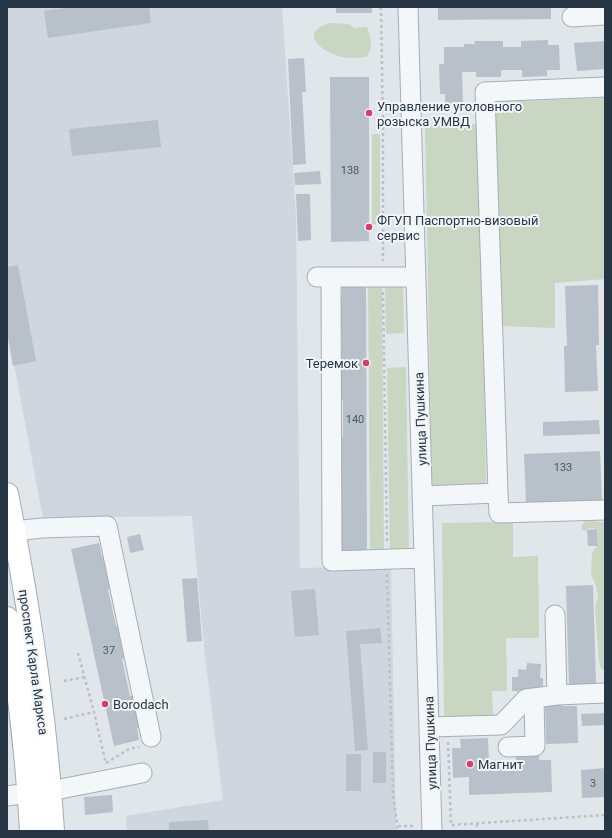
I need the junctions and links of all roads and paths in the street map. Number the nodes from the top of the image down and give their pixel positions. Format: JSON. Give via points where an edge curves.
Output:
{"nodes":[{"id":1,"x":381,"y":7,"type":"edge"},
{"id":2,"x":408,"y":7,"type":"edge"},
{"id":3,"x":605,"y":15,"type":"edge"},
{"id":4,"x":572,"y":17,"type":"dead end"},
{"id":5,"x":605,"y":87,"type":"edge"},
{"id":6,"x":383,"y":277,"type":"junction"},
{"id":7,"x":415,"y":277,"type":"junction"},
{"id":8,"x":498,"y":493,"type":"junction"},
{"id":9,"x":7,"y":494,"type":"edge"},
{"id":10,"x":422,"y":496,"type":"junction"},
{"id":11,"x":605,"y":510,"type":"edge"},
{"id":12,"x":14,"y":531,"type":"junction"},
{"id":13,"x":424,"y":558,"type":"junction"},
{"id":14,"x":387,"y":560,"type":"junction"},
{"id":15,"x":555,"y":614,"type":"dead end"},
{"id":16,"x":14,"y":616,"type":"edge"},
{"id":17,"x":78,"y":653,"type":"dead end"},
{"id":18,"x":85,"y":676,"type":"junction"},
{"id":19,"x":64,"y":681,"type":"dead end"},
{"id":20,"x":605,"y":693,"type":"edge"},
{"id":21,"x":557,"y":695,"type":"junction"},
{"id":22,"x":534,"y":698,"type":"junction"},
{"id":23,"x":94,"y":712,"type":"junction"},
{"id":24,"x":64,"y":719,"type":"dead end"},
{"id":25,"x":430,"y":727,"type":"junction"},
{"id":26,"x":151,"y":737,"type":"joint"},
{"id":27,"x":508,"y":747,"type":"dead end"},
{"id":28,"x":106,"y":762,"type":"junction"},
{"id":29,"x":100,"y":766,"type":"dead end"},
{"id":30,"x":142,"y":773,"type":"dead end"},
{"id":31,"x":40,"y":792,"type":"junction"},
{"id":32,"x":7,"y":796,"type":"edge"},
{"id":33,"x":605,"y":815,"type":"edge"},
{"id":34,"x":477,"y":823,"type":"junction"},
{"id":35,"x":451,"y":825,"type":"dead end"},
{"id":36,"x":398,"y":826,"type":"junction"},
{"id":37,"x":425,"y":828,"type":"edge"},
{"id":38,"x":31,"y":831,"type":"edge"},
{"id":39,"x":53,"y":831,"type":"edge"},
{"id":40,"x":398,"y":831,"type":"edge"},
{"id":41,"x":477,"y":831,"type":"edge"}],
"edges":[{"from":1,"to":6,"type":"path"},
{"from":2,"to":7,"type":"street","name":"улица Пушкина"},
{"from":3,"to":4,"type":"street"},
{"from":5,"to":8,"type":"street","via":[[485,92]]},
{"from":6,"to":7,"type":"street"},
{"from":6,"to":14,"type":"path"},
{"from":6,"to":14,"type":"street","via":[[324,277],[332,561]]},
{"from":7,"to":10,"type":"street","name":"улица Пушкина"},
{"from":8,"to":10,"type":"street"},
{"from":8,"to":11,"type":"street","via":[[499,513]]},
{"from":9,"to":12,"type":"main road","name":"проспект Карла Маркса"},
{"from":10,"to":13,"type":"street","name":"улица Пушкина"},
{"from":12,"to":16,"type":"main road","name":"проспект Карла Маркса"},
{"from":12,"to":26,"type":"street","via":[[107,526]]},
{"from":13,"to":14,"type":"street"},
{"from":13,"to":25,"type":"street","name":"улица Пушкина"},
{"from":14,"to":36,"type":"path","via":[[393,794]]},
{"from":15,"to":21,"type":"street"},
{"from":16,"to":31,"type":"main road","name":"проспект Карла Маркса","via":[[26,665]]},
{"from":17,"to":18,"type":"path"},
{"from":18,"to":19,"type":"path"},
{"from":18,"to":23,"type":"path"},
{"from":20,"to":21,"type":"street"},
{"from":21,"to":22,"type":"street"},
{"from":22,"to":25,"type":"street","via":[[526,698],[501,725]]},
{"from":22,"to":27,"type":"street","via":[[535,746]]},
{"from":23,"to":24,"type":"path"},
{"from":23,"to":28,"type":"path"},
{"from":25,"to":37,"type":"street","name":"улица Пушкина"},
{"from":26,"to":28,"type":"path","via":[[150,744],[130,749]]},
{"from":28,"to":29,"type":"path"},
{"from":30,"to":31,"type":"street"},
{"from":31,"to":32,"type":"street"},
{"from":31,"to":38,"type":"main road","name":"проспект Карла Маркса"},
{"from":31,"to":39,"type":"main road","name":"проспект Карла Маркса"},
{"from":33,"to":34,"type":"path"},
{"from":34,"to":35,"type":"path"},
{"from":34,"to":41,"type":"path"},
{"from":36,"to":37,"type":"path"},
{"from":36,"to":40,"type":"path"}]}
